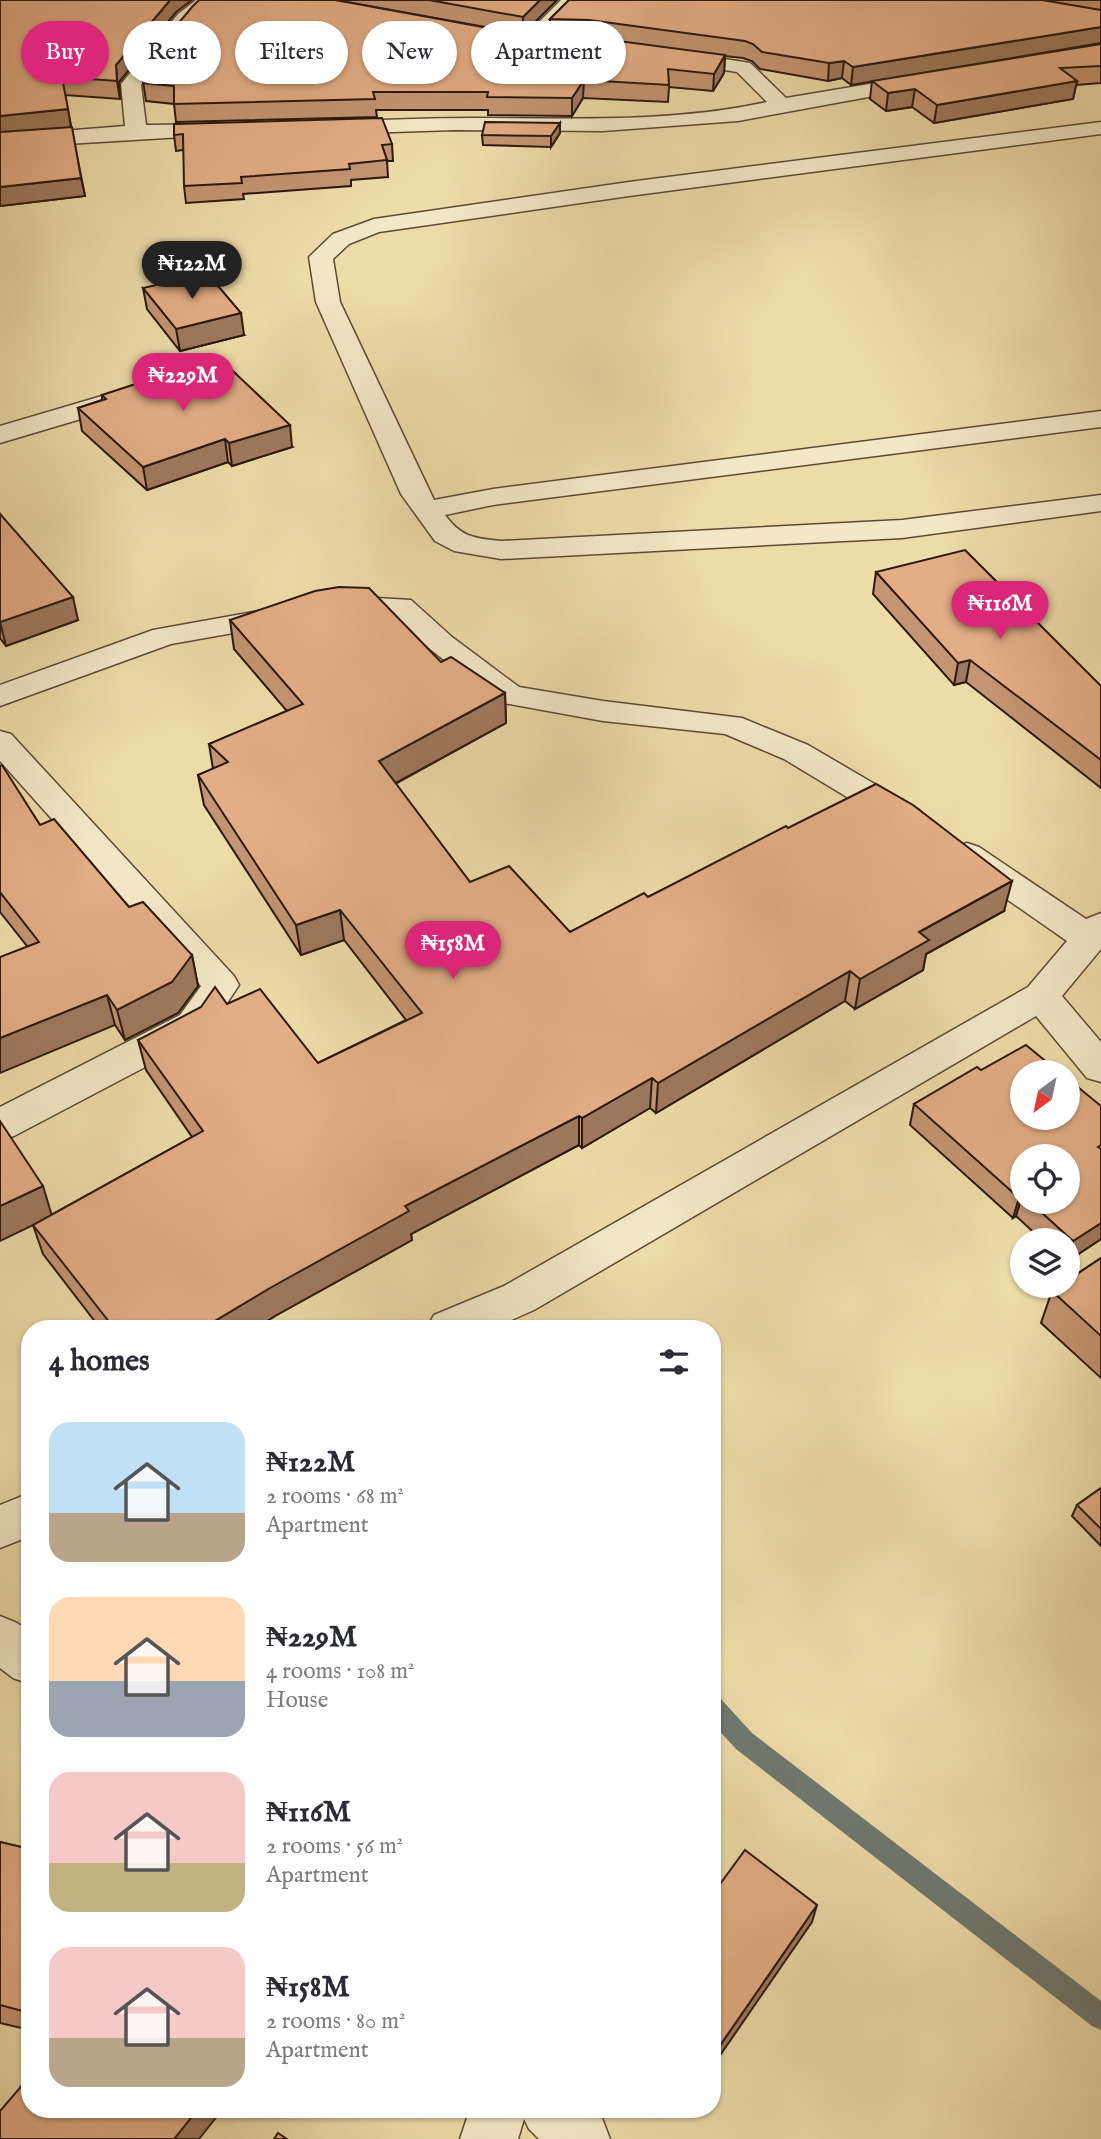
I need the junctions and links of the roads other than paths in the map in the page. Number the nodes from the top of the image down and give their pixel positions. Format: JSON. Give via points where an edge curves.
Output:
{"nodes":[{"id":1,"x":208,"y":0,"type":"edge"},
{"id":2,"x":572,"y":0,"type":"edge"},
{"id":3,"x":551,"y":21,"type":"edge"},
{"id":4,"x":651,"y":54,"type":"edge"},
{"id":5,"x":941,"y":78,"type":"edge"},
{"id":6,"x":781,"y":105,"type":"junction"},
{"id":7,"x":1101,"y":128,"type":"edge"},
{"id":8,"x":307,"y":129,"type":"edge"},
{"id":9,"x":241,"y":130,"type":"edge"},
{"id":10,"x":136,"y":132,"type":"junction"},
{"id":11,"x":0,"y":142,"type":"edge"},
{"id":12,"x":144,"y":392,"type":"edge"},
{"id":13,"x":1101,"y":419,"type":"edge"},
{"id":14,"x":0,"y":435,"type":"edge"},
{"id":15,"x":1101,"y":503,"type":"edge"},
{"id":16,"x":427,"y":510,"type":"junction"},
{"id":17,"x":0,"y":696,"type":"edge"},
{"id":18,"x":0,"y":741,"type":"edge"},
{"id":19,"x":1096,"y":932,"type":"edge"},
{"id":20,"x":1041,"y":996,"type":"junction"},
{"id":21,"x":1101,"y":1068,"type":"edge"},
{"id":22,"x":0,"y":1125,"type":"edge"},
{"id":23,"x":468,"y":1320,"type":"edge"},
{"id":24,"x":21,"y":1518,"type":"edge"},
{"id":25,"x":0,"y":1527,"type":"edge"},
{"id":26,"x":0,"y":1639,"type":"edge"},
{"id":27,"x":21,"y":1654,"type":"edge"},
{"id":28,"x":496,"y":2118,"type":"edge"},
{"id":29,"x":559,"y":2118,"type":"edge"},
{"id":30,"x":489,"y":2139,"type":"edge"},
{"id":31,"x":581,"y":2139,"type":"edge"}],
"edges":[{"from":1,"to":10,"type":"street","via":[[185,18],[131,83]]},
{"from":2,"to":3,"type":"street"},
{"from":4,"to":6,"type":"street","via":[[743,67]]},
{"from":5,"to":6,"type":"street"},
{"from":6,"to":8,"type":"street","via":[[738,115],[603,125]]},
{"from":7,"to":16,"type":"street","via":[[374,226],[341,239],[321,257],[328,302],[415,494]]},
{"from":9,"to":10,"type":"street"},
{"from":10,"to":11,"type":"street"},
{"from":12,"to":14,"type":"street"},
{"from":13,"to":16,"type":"street","via":[[493,497]]},
{"from":15,"to":16,"type":"street","via":[[902,529],[501,550],[464,545],[445,535]]},
{"from":17,"to":19,"type":"street","via":[[164,636],[342,605],[400,606],[509,695],[731,725],[796,752]]},
{"from":18,"to":22,"type":"street","via":[[221,985],[193,1025]]},
{"from":19,"to":20,"type":"street"},
{"from":20,"to":21,"type":"street"},
{"from":20,"to":23,"type":"street","via":[[519,1298]]},
{"from":24,"to":25,"type":"street"},
{"from":26,"to":27,"type":"street"},
{"from":28,"to":30,"type":"street"},
{"from":29,"to":31,"type":"street"}]}
